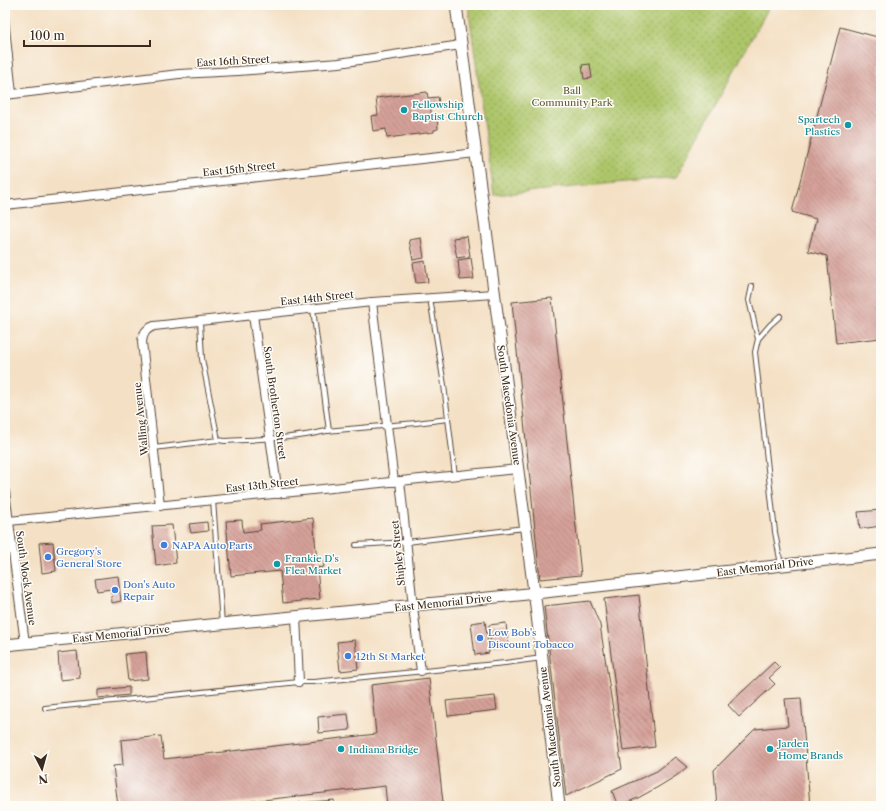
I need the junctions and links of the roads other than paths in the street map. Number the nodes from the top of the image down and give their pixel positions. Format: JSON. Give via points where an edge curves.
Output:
{"nodes":[{"id":1,"x":456,"y":5,"type":"edge"},
{"id":2,"x":5,"y":9,"type":"edge"},
{"id":3,"x":461,"y":45,"type":"junction"},
{"id":4,"x":14,"y":94,"type":"junction"},
{"id":5,"x":5,"y":95,"type":"edge"},
{"id":6,"x":476,"y":152,"type":"junction"},
{"id":7,"x":5,"y":205,"type":"edge"},
{"id":8,"x":752,"y":286,"type":"dead end"},
{"id":9,"x":494,"y":294,"type":"junction"},
{"id":10,"x":430,"y":298,"type":"junction"},
{"id":11,"x":372,"y":302,"type":"junction"},
{"id":12,"x":313,"y":308,"type":"junction"},
{"id":13,"x":253,"y":315,"type":"junction"},
{"id":14,"x":780,"y":316,"type":"dead end"},
{"id":15,"x":200,"y":321,"type":"junction"},
{"id":16,"x":145,"y":331,"type":"joint"},
{"id":17,"x":758,"y":339,"type":"junction"},
{"id":18,"x":448,"y":419,"type":"junction"},
{"id":19,"x":387,"y":426,"type":"junction"},
{"id":20,"x":329,"y":430,"type":"junction"},
{"id":21,"x":270,"y":438,"type":"junction"},
{"id":22,"x":218,"y":440,"type":"junction"},
{"id":23,"x":154,"y":448,"type":"junction"},
{"id":24,"x":518,"y":469,"type":"junction"},
{"id":25,"x":455,"y":476,"type":"junction"},
{"id":26,"x":397,"y":481,"type":"junction"},
{"id":27,"x":5,"y":492,"type":"edge"},
{"id":28,"x":278,"y":494,"type":"junction"},
{"id":29,"x":213,"y":500,"type":"junction"},
{"id":30,"x":160,"y":506,"type":"junction"},
{"id":31,"x":8,"y":521,"type":"junction"},
{"id":32,"x":526,"y":528,"type":"junction"},
{"id":33,"x":407,"y":542,"type":"junction"},
{"id":34,"x":356,"y":545,"type":"dead end"},
{"id":35,"x":881,"y":554,"type":"edge"},
{"id":36,"x":781,"y":565,"type":"junction"},
{"id":37,"x":534,"y":593,"type":"junction"},
{"id":38,"x":413,"y":606,"type":"junction"},
{"id":39,"x":296,"y":616,"type":"junction"},
{"id":40,"x":222,"y":624,"type":"junction"},
{"id":41,"x":25,"y":643,"type":"junction"},
{"id":42,"x":5,"y":645,"type":"edge"},
{"id":43,"x":542,"y":658,"type":"junction"},
{"id":44,"x":420,"y":671,"type":"junction"},
{"id":45,"x":299,"y":682,"type":"junction"},
{"id":46,"x":45,"y":708,"type":"dead end"},
{"id":47,"x":559,"y":806,"type":"edge"}],
"edges":[{"from":1,"to":3,"type":"main road","name":"South Macedonia Avenue"},
{"from":2,"to":4,"type":"lane"},
{"from":3,"to":4,"type":"street","name":"East 16th Street","via":[[339,62],[238,72],[179,74]]},
{"from":3,"to":6,"type":"main road","name":"South Macedonia Avenue"},
{"from":4,"to":5,"type":"street","name":"East 16th Street"},
{"from":6,"to":7,"type":"street","name":"East 15th Street"},
{"from":6,"to":9,"type":"main road","name":"South Macedonia Avenue"},
{"from":8,"to":17,"type":"lane","via":[[749,300]]},
{"from":9,"to":10,"type":"street","name":"East 14th Street"},
{"from":9,"to":24,"type":"main road","name":"South Macedonia Avenue"},
{"from":10,"to":11,"type":"street","name":"East 14th Street"},
{"from":10,"to":18,"type":"lane"},
{"from":11,"to":12,"type":"street","name":"East 14th Street"},
{"from":11,"to":19,"type":"street","name":"Shipley Street"},
{"from":12,"to":13,"type":"street","name":"East 14th Street"},
{"from":12,"to":20,"type":"lane"},
{"from":13,"to":15,"type":"street","name":"East 14th Street"},
{"from":13,"to":21,"type":"street","name":"South Brotherton Street"},
{"from":14,"to":17,"type":"lane"},
{"from":15,"to":16,"type":"street","name":"East 14th Street","via":[[154,326]]},
{"from":15,"to":22,"type":"lane","via":[[202,358]]},
{"from":16,"to":23,"type":"street","name":"Walling Avenue","via":[[142,342]]},
{"from":17,"to":36,"type":"lane","via":[[757,366],[775,532]]},
{"from":18,"to":19,"type":"lane"},
{"from":18,"to":25,"type":"lane"},
{"from":19,"to":20,"type":"lane"},
{"from":19,"to":26,"type":"street","name":"Shipley Street"},
{"from":20,"to":21,"type":"lane"},
{"from":21,"to":22,"type":"lane"},
{"from":21,"to":28,"type":"street","name":"South Brotherton Street"},
{"from":22,"to":23,"type":"lane"},
{"from":23,"to":30,"type":"street","name":"Walling Avenue"},
{"from":24,"to":25,"type":"street","name":"East 13th Street"},
{"from":24,"to":32,"type":"main road","name":"South Macedonia Avenue"},
{"from":25,"to":26,"type":"street","name":"East 13th Street"},
{"from":26,"to":28,"type":"street","name":"East 13th Street"},
{"from":26,"to":33,"type":"street","name":"Shipley Street"},
{"from":27,"to":31,"type":"street","name":"South Mock Avenue"},
{"from":28,"to":29,"type":"street","name":"East 13th Street"},
{"from":29,"to":30,"type":"street","name":"East 13th Street"},
{"from":29,"to":40,"type":"lane"},
{"from":30,"to":31,"type":"street","name":"East 13th Street"},
{"from":31,"to":41,"type":"street","name":"South Mock Avenue"},
{"from":32,"to":33,"type":"lane"},
{"from":32,"to":37,"type":"main road","name":"South Macedonia Avenue"},
{"from":33,"to":34,"type":"lane"},
{"from":33,"to":38,"type":"street","name":"Shipley Street"},
{"from":35,"to":36,"type":"main road","name":"East Memorial Drive"},
{"from":36,"to":37,"type":"main road","name":"East Memorial Drive"},
{"from":37,"to":38,"type":"main road","name":"East Memorial Drive"},
{"from":37,"to":43,"type":"main road","name":"South Macedonia Avenue"},
{"from":38,"to":39,"type":"main road","name":"East Memorial Drive"},
{"from":38,"to":44,"type":"street","name":"Shipley Street"},
{"from":39,"to":40,"type":"main road","name":"East Memorial Drive"},
{"from":39,"to":45,"type":"street"},
{"from":40,"to":41,"type":"main road","name":"East Memorial Drive"},
{"from":41,"to":42,"type":"main road","name":"East Memorial Drive"},
{"from":43,"to":44,"type":"lane"},
{"from":43,"to":47,"type":"main road","name":"South Macedonia Avenue"},
{"from":44,"to":45,"type":"lane"},
{"from":45,"to":46,"type":"lane"}]}
